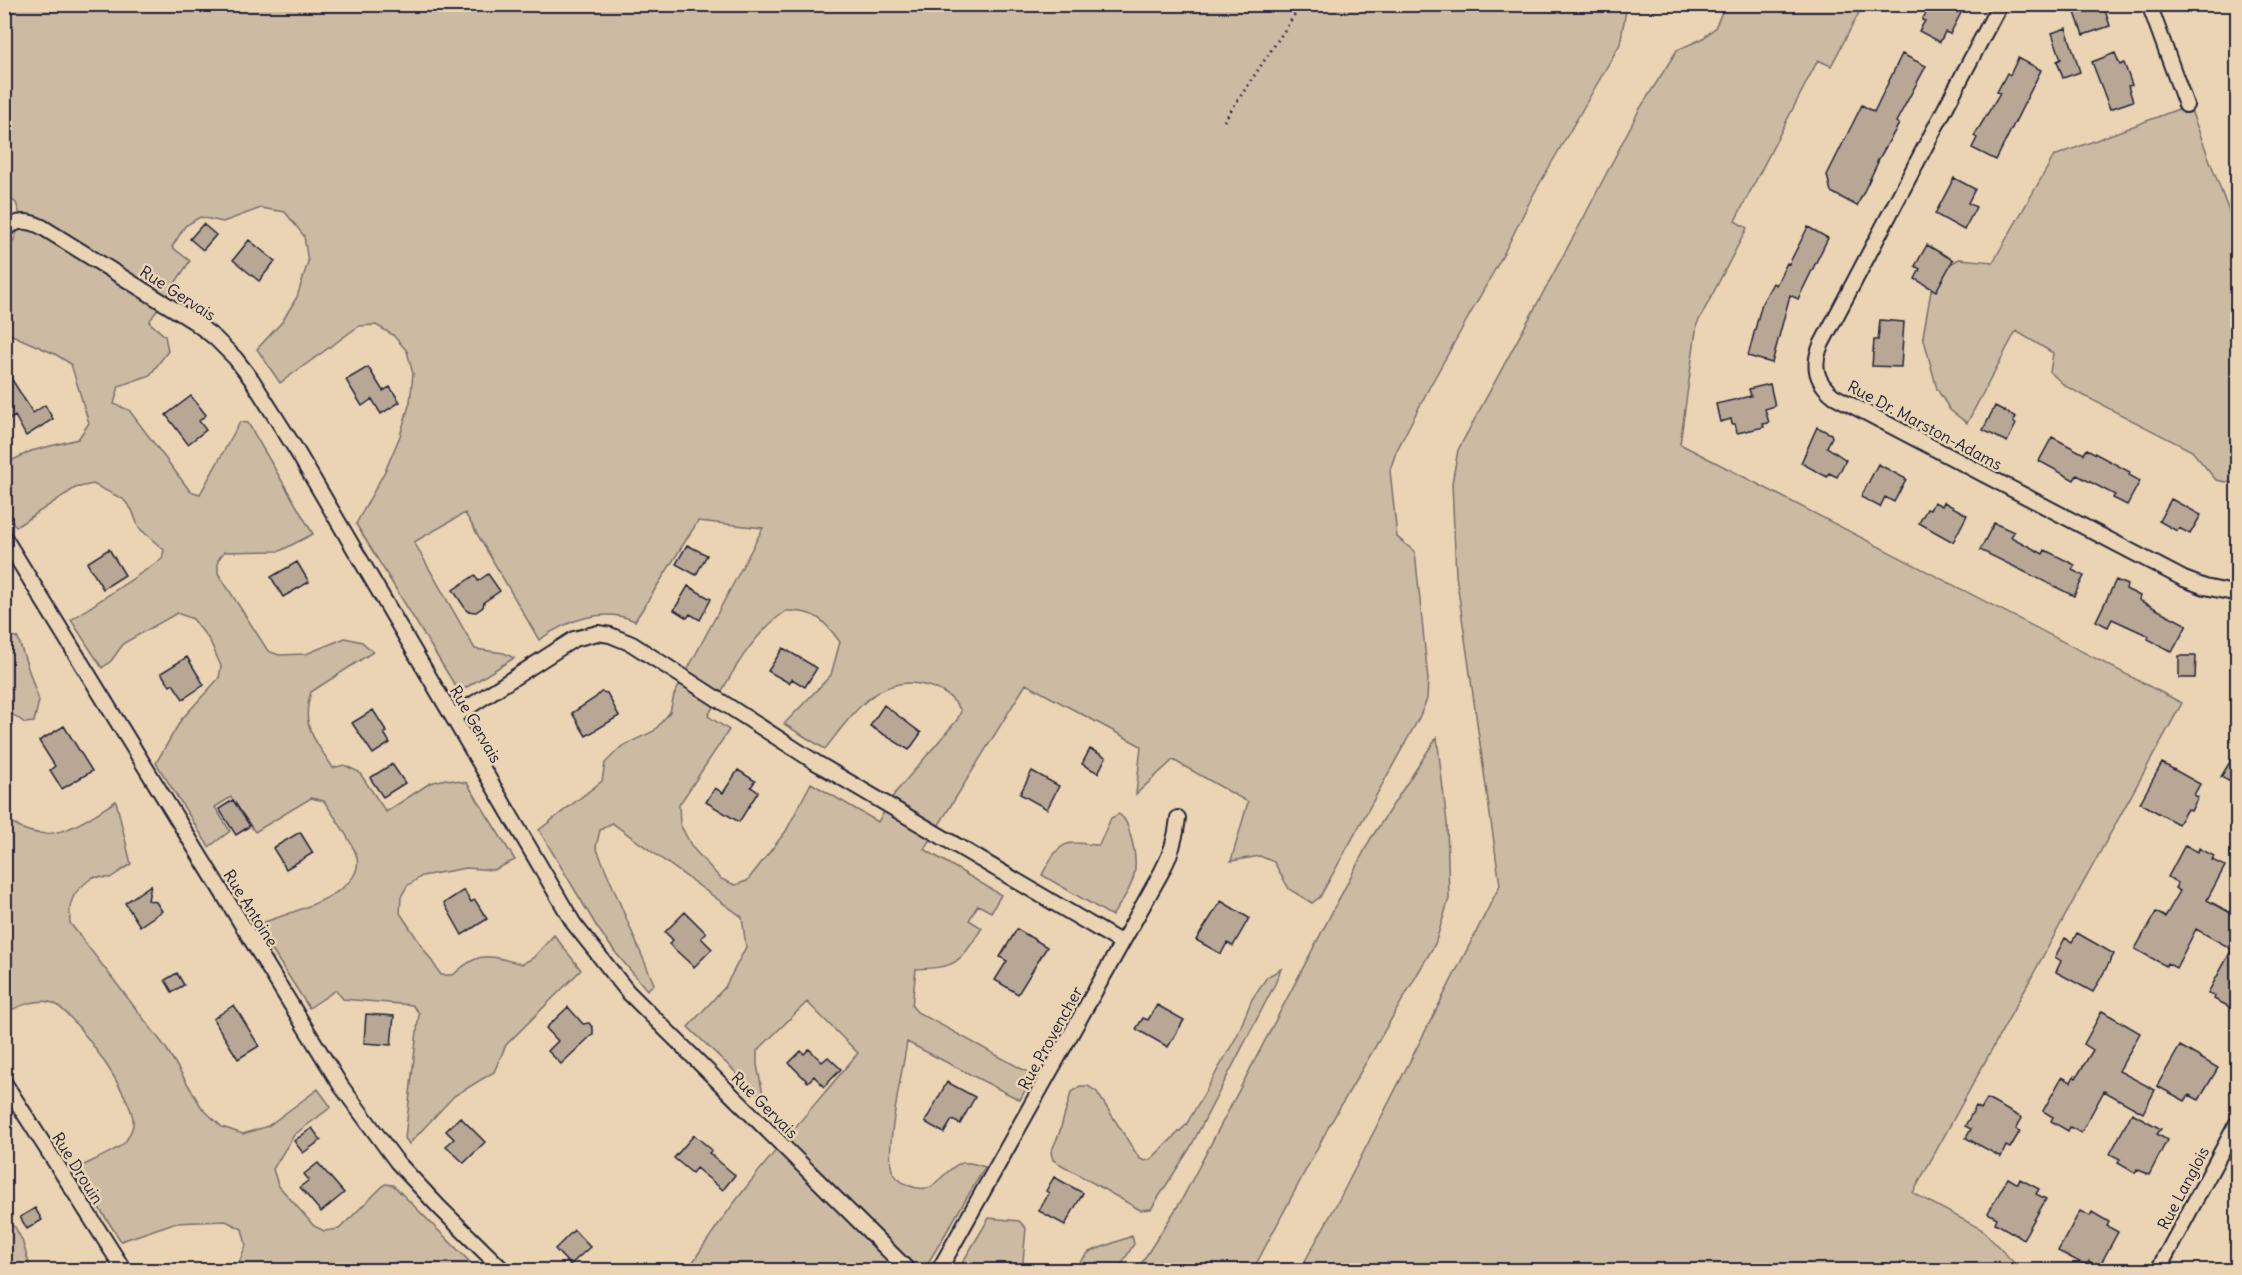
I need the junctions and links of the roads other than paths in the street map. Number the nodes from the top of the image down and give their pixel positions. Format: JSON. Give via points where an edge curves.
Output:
{"nodes":[{"id":1,"x":2000,"y":4,"type":"edge"},
{"id":2,"x":2149,"y":4,"type":"edge"},
{"id":3,"x":2186,"y":105,"type":"dead end"},
{"id":4,"x":8,"y":228,"type":"edge"},
{"id":5,"x":4,"y":537,"type":"edge"},
{"id":6,"x":2238,"y":594,"type":"edge"},
{"id":7,"x":453,"y":717,"type":"junction"},
{"id":8,"x":1178,"y":818,"type":"dead end"},
{"id":9,"x":1122,"y":943,"type":"junction"},
{"id":10,"x":4,"y":1082,"type":"edge"},
{"id":11,"x":2238,"y":1121,"type":"edge"},
{"id":12,"x":124,"y":1270,"type":"edge"},
{"id":13,"x":503,"y":1270,"type":"edge"},
{"id":14,"x":908,"y":1270,"type":"edge"},
{"id":15,"x":939,"y":1270,"type":"edge"},
{"id":16,"x":2158,"y":1270,"type":"edge"}],
"edges":[{"from":1,"to":6,"type":"street","name":"Rue Dr. Marston-Adams","via":[[1821,345],[1815,368],[1818,379],[1834,396],[2184,579]]},
{"from":2,"to":3,"type":"street"},
{"from":4,"to":7,"type":"street","name":"Rue Gervais","via":[[22,221],[42,227],[193,321],[235,358],[295,448]]},
{"from":5,"to":13,"type":"street","name":"Rue Antoine","via":[[341,1086],[397,1162]]},
{"from":7,"to":9,"type":"street","via":[[574,639],[598,633],[622,639],[815,762]]},
{"from":7,"to":14,"type":"street","name":"Rue Gervais","via":[[574,924],[609,970]]},
{"from":8,"to":9,"type":"street","name":"Rue Provencher","via":[[1171,855]]},
{"from":9,"to":15,"type":"street","name":"Rue Provencher"},
{"from":10,"to":12,"type":"street","name":"Rue Drouin"},
{"from":11,"to":16,"type":"street","name":"Rue Langlois"}]}
